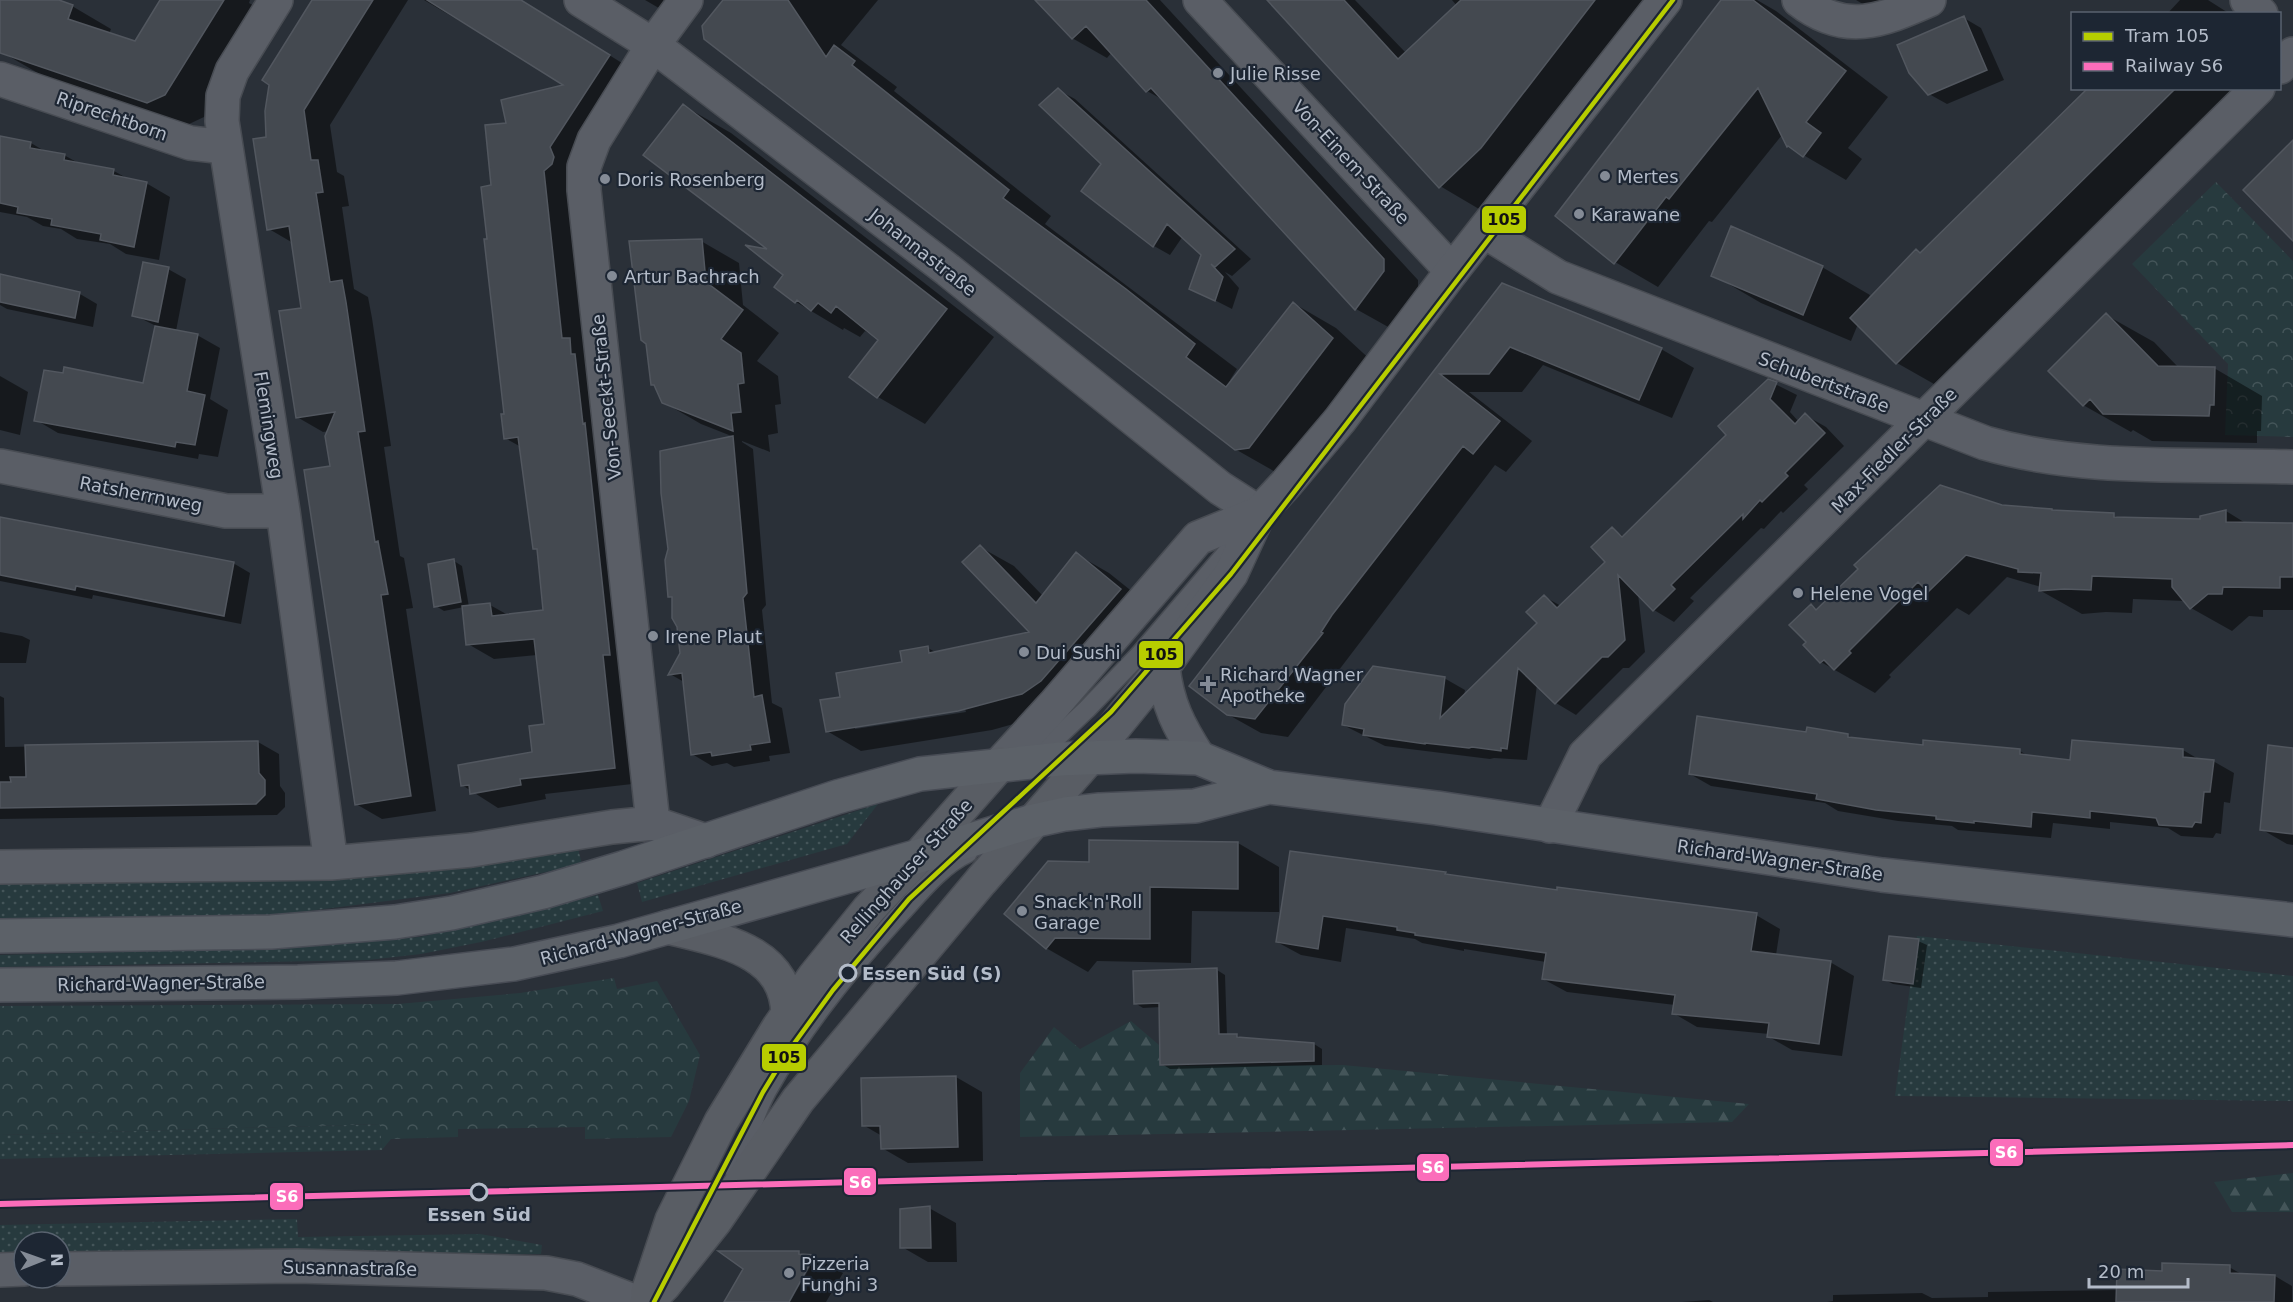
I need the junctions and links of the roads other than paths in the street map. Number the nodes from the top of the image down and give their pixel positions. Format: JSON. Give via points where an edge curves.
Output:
{"nodes":[{"id":1,"x":276,"y":0,"type":"edge"},
{"id":2,"x":581,"y":0,"type":"edge"},
{"id":3,"x":686,"y":0,"type":"edge"},
{"id":4,"x":1200,"y":0,"type":"edge"},
{"id":5,"x":1665,"y":0,"type":"edge"},
{"id":6,"x":1799,"y":0,"type":"edge"},
{"id":7,"x":1929,"y":0,"type":"edge"},
{"id":8,"x":2247,"y":0,"type":"edge"},
{"id":9,"x":2259,"y":12,"type":"edge"},
{"id":10,"x":2281,"y":33,"type":"edge"},
{"id":11,"x":652,"y":45,"type":"junction"},
{"id":12,"x":2293,"y":46,"type":"edge"},
{"id":13,"x":2293,"y":54,"type":"edge"},
{"id":14,"x":2281,"y":66,"type":"edge"},
{"id":15,"x":0,"y":79,"type":"edge"},
{"id":16,"x":2256,"y":90,"type":"edge"},
{"id":17,"x":225,"y":147,"type":"junction"},
{"id":18,"x":1484,"y":231,"type":"junction"},
{"id":19,"x":1452,"y":271,"type":"junction"},
{"id":20,"x":1924,"y":421,"type":"junction"},
{"id":21,"x":0,"y":466,"type":"edge"},
{"id":22,"x":2293,"y":467,"type":"edge"},
{"id":23,"x":283,"y":511,"type":"junction"},
{"id":24,"x":1259,"y":513,"type":"junction"},
{"id":25,"x":1163,"y":667,"type":"junction"},
{"id":26,"x":1089,"y":758,"type":"junction"},
{"id":27,"x":1199,"y":758,"type":"junction"},
{"id":28,"x":1000,"y":764,"type":"junction"},
{"id":29,"x":1269,"y":787,"type":"junction"},
{"id":30,"x":1033,"y":821,"type":"junction"},
{"id":31,"x":653,"y":823,"type":"junction"},
{"id":32,"x":1550,"y":826,"type":"junction"},
{"id":33,"x":705,"y":840,"type":"junction"},
{"id":34,"x":920,"y":856,"type":"junction"},
{"id":35,"x":331,"y":863,"type":"junction"},
{"id":36,"x":0,"y":867,"type":"edge"},
{"id":37,"x":2293,"y":920,"type":"edge"},
{"id":38,"x":668,"y":927,"type":"junction"},
{"id":39,"x":0,"y":936,"type":"edge"},
{"id":40,"x":0,"y":985,"type":"edge"},
{"id":41,"x":788,"y":1015,"type":"junction"},
{"id":42,"x":768,"y":1123,"type":"junction"},
{"id":43,"x":72,"y":1269,"type":"edge"},
{"id":44,"x":636,"y":1302,"type":"edge"},
{"id":45,"x":646,"y":1302,"type":"edge"}],
"edges":[{"from":1,"to":17,"type":"street","name":"Flemingweg","via":[[232,71],[223,96]]},
{"from":2,"to":11,"type":"street","name":"Johannastraße"},
{"from":3,"to":11,"type":"street","name":"Von-Seeckt-Straße"},
{"from":4,"to":19,"type":"street","name":"Von-Einem-Straße"},
{"from":5,"to":18,"type":"street","name":"Rellinghauser Straße"},
{"from":6,"to":7,"type":"street","via":[[1823,16],[1863,22],[1895,15]]},
{"from":8,"to":9,"type":"street"},
{"from":10,"to":12,"type":"street"},
{"from":11,"to":24,"type":"street","name":"Johannastraße","via":[[948,270],[1220,488]]},
{"from":11,"to":31,"type":"street","name":"Von-Seeckt-Straße","via":[[594,140],[584,179]]},
{"from":13,"to":14,"type":"street"},
{"from":15,"to":17,"type":"street","name":"Riprechtborn","via":[[190,142]]},
{"from":16,"to":20,"type":"street","name":"Max-Fiedler-Straße"},
{"from":17,"to":23,"type":"street","name":"Flemingweg"},
{"from":18,"to":19,"type":"street","name":"Rellinghauser Straße"},
{"from":18,"to":20,"type":"street","name":"Schubertstraße","via":[[1558,277]]},
{"from":19,"to":24,"type":"street","name":"Rellinghauser Straße","via":[[1340,420]]},
{"from":20,"to":22,"type":"street","name":"Schubertstraße","via":[[2016,452],[2089,463]]},
{"from":20,"to":32,"type":"street","name":"Max-Fiedler-Straße","via":[[1585,755]]},
{"from":21,"to":23,"type":"street","name":"Ratsherrnweg","via":[[226,511]]},
{"from":23,"to":35,"type":"street","name":"Flemingweg"},
{"from":24,"to":25,"type":"street","name":"Rellinghauser Straße","via":[[1231,574]]},
{"from":24,"to":28,"type":"street","name":"Rellinghauser Straße","via":[[1198,538]]},
{"from":25,"to":26,"type":"street","name":"Rellinghauser Straße"},
{"from":25,"to":27,"type":"street","via":[[1173,712]]},
{"from":26,"to":27,"type":"main road","name":"Richard-Wagner-Straße"},
{"from":26,"to":28,"type":"main road","name":"Richard-Wagner-Straße"},
{"from":26,"to":30,"type":"main road","name":"Rellinghauser Straße"},
{"from":27,"to":29,"type":"main road","name":"Richard-Wagner-Straße"},
{"from":28,"to":33,"type":"main road","name":"Richard-Wagner-Straße","via":[[920,774],[837,796]]},
{"from":28,"to":34,"type":"main road","name":"Rellinghauser Straße"},
{"from":29,"to":30,"type":"main road","name":"Richard-Wagner-Straße","via":[[1195,807],[1100,810]]},
{"from":29,"to":32,"type":"main road","name":"Richard-Wagner-Straße"},
{"from":30,"to":34,"type":"main road","name":"Richard-Wagner-Straße"},
{"from":30,"to":42,"type":"main road","name":"Rellinghauser Straße","via":[[798,1101]]},
{"from":30,"to":42,"type":"lane","via":[[954,860],[876,940],[811,1023],[766,1093]]},
{"from":31,"to":33,"type":"street"},
{"from":31,"to":35,"type":"street","via":[[472,850]]},
{"from":32,"to":37,"type":"main road","name":"Richard-Wagner-Straße","via":[[1882,875]]},
{"from":33,"to":39,"type":"main road","name":"Richard-Wagner-Straße","via":[[543,892],[395,922],[271,932]]},
{"from":34,"to":38,"type":"main road","name":"Richard-Wagner-Straße"},
{"from":34,"to":41,"type":"main road","name":"Rellinghauser Straße","via":[[869,909]]},
{"from":35,"to":36,"type":"street"},
{"from":38,"to":40,"type":"main road","name":"Richard-Wagner-Straße","via":[[514,964],[397,978]]},
{"from":38,"to":41,"type":"main road","via":[[729,943],[756,956],[780,983]]},
{"from":41,"to":45,"type":"main road","name":"Rellinghauser Straße","via":[[722,1122],[672,1220]]},
{"from":42,"to":45,"type":"main road","name":"Rellinghauser Straße","via":[[715,1221]]},
{"from":43,"to":44,"type":"street","name":"Susannastraße","via":[[297,1266],[546,1273],[577,1279]]}]}
